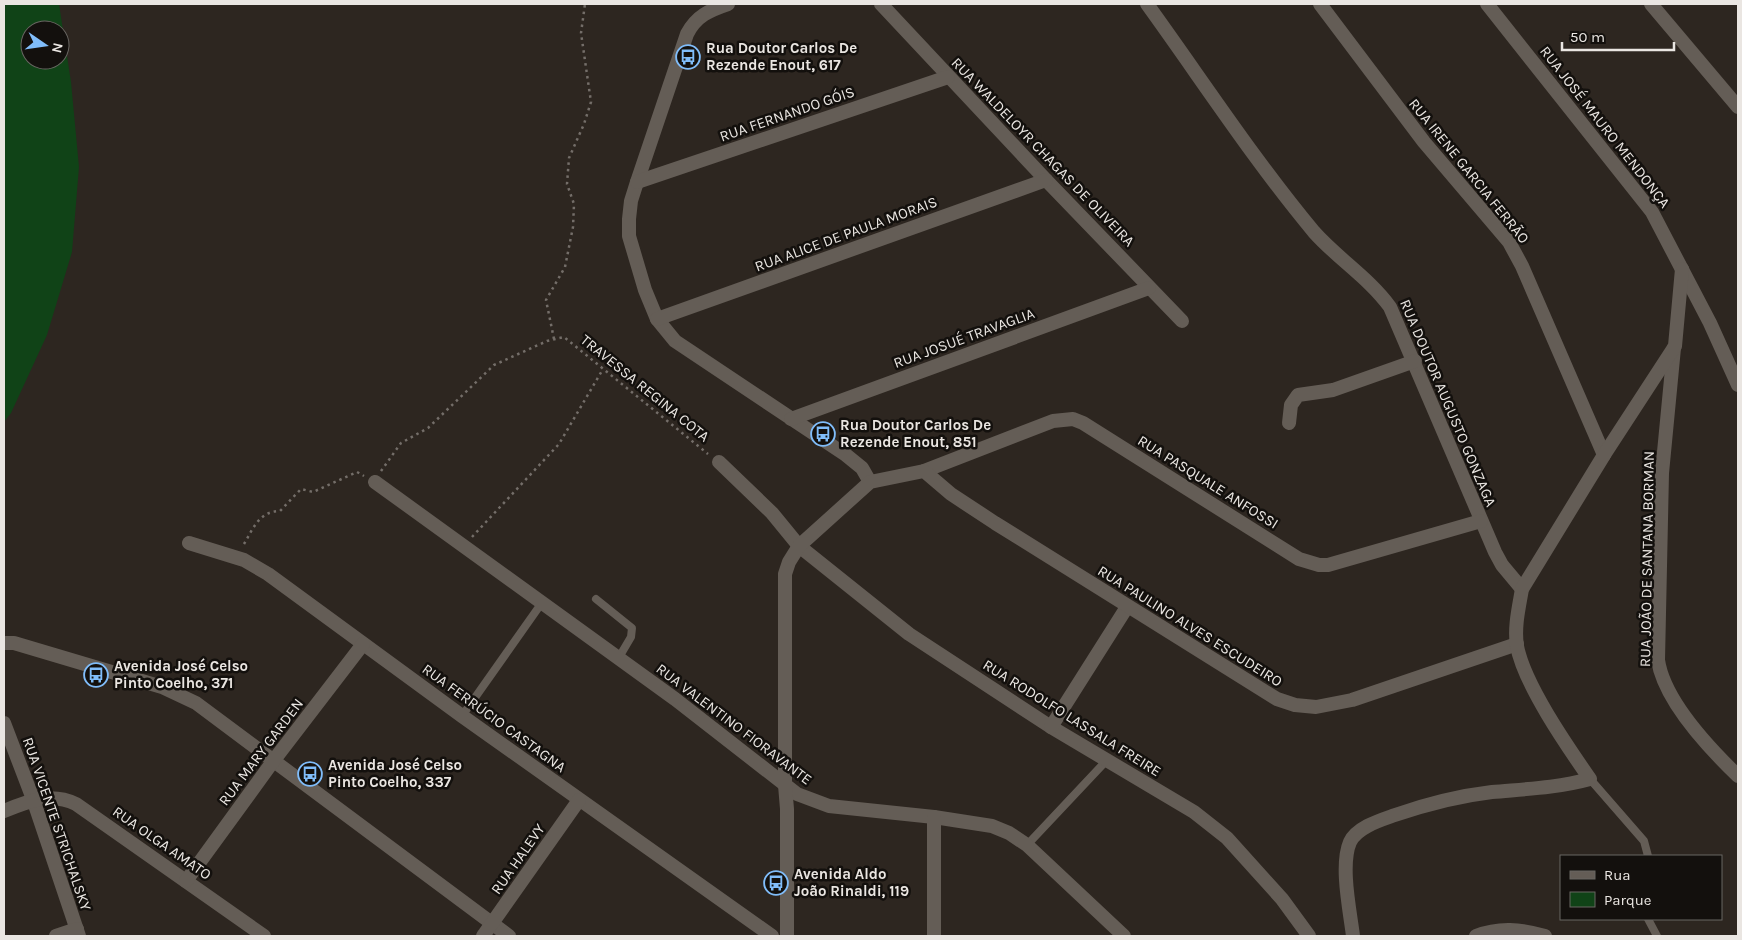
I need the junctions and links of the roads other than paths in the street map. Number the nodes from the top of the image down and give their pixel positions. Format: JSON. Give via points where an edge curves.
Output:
{"nodes":[{"id":1,"x":728,"y":4,"type":"edge"},
{"id":2,"x":881,"y":4,"type":"edge"},
{"id":3,"x":1147,"y":4,"type":"edge"},
{"id":4,"x":1320,"y":4,"type":"edge"},
{"id":5,"x":1487,"y":4,"type":"edge"},
{"id":6,"x":1651,"y":4,"type":"edge"},
{"id":7,"x":948,"y":77,"type":"junction"},
{"id":8,"x":1738,"y":107,"type":"edge"},
{"id":9,"x":1046,"y":180,"type":"junction"},
{"id":10,"x":636,"y":182,"type":"junction"},
{"id":11,"x":1682,"y":269,"type":"junction"},
{"id":12,"x":1149,"y":288,"type":"junction"},
{"id":13,"x":657,"y":319,"type":"junction"},
{"id":14,"x":1182,"y":321,"type":"dead end"},
{"id":15,"x":1675,"y":346,"type":"junction"},
{"id":16,"x":1415,"y":361,"type":"junction"},
{"id":17,"x":1738,"y":385,"type":"edge"},
{"id":18,"x":791,"y":419,"type":"junction"},
{"id":19,"x":1289,"y":423,"type":"dead end"},
{"id":20,"x":1604,"y":455,"type":"junction"},
{"id":21,"x":719,"y":462,"type":"road end"},
{"id":22,"x":924,"y":471,"type":"junction"},
{"id":23,"x":375,"y":482,"type":"road end"},
{"id":24,"x":870,"y":482,"type":"junction"},
{"id":25,"x":1481,"y":521,"type":"junction"},
{"id":26,"x":189,"y":543,"type":"dead end"},
{"id":27,"x":798,"y":546,"type":"junction"},
{"id":28,"x":1522,"y":589,"type":"junction"},
{"id":29,"x":596,"y":599,"type":"dead end"},
{"id":30,"x":541,"y":604,"type":"junction"},
{"id":31,"x":1128,"y":607,"type":"junction"},
{"id":32,"x":4,"y":643,"type":"edge"},
{"id":33,"x":362,"y":644,"type":"junction"},
{"id":34,"x":1517,"y":644,"type":"junction"},
{"id":35,"x":618,"y":659,"type":"junction"},
{"id":36,"x":462,"y":716,"type":"junction"},
{"id":37,"x":4,"y":723,"type":"edge"},
{"id":38,"x":1051,"y":727,"type":"junction"},
{"id":39,"x":274,"y":760,"type":"junction"},
{"id":40,"x":1107,"y":760,"type":"junction"},
{"id":41,"x":1738,"y":776,"type":"edge"},
{"id":42,"x":1590,"y":780,"type":"junction"},
{"id":43,"x":785,"y":784,"type":"junction"},
{"id":44,"x":33,"y":799,"type":"junction"},
{"id":45,"x":579,"y":800,"type":"junction"},
{"id":46,"x":4,"y":811,"type":"edge"},
{"id":47,"x":934,"y":817,"type":"junction"},
{"id":48,"x":1027,"y":845,"type":"junction"},
{"id":49,"x":1648,"y":855,"type":"edge"},
{"id":50,"x":186,"y":881,"type":"junction"},
{"id":51,"x":1649,"y":920,"type":"edge"},
{"id":52,"x":492,"y":924,"type":"junction"},
{"id":53,"x":78,"y":933,"type":"edge"},
{"id":54,"x":56,"y":936,"type":"edge"},
{"id":55,"x":264,"y":936,"type":"edge"},
{"id":56,"x":483,"y":936,"type":"edge"},
{"id":57,"x":509,"y":936,"type":"edge"},
{"id":58,"x":772,"y":936,"type":"edge"},
{"id":59,"x":787,"y":936,"type":"edge"},
{"id":60,"x":934,"y":936,"type":"edge"},
{"id":61,"x":1124,"y":936,"type":"edge"},
{"id":62,"x":1309,"y":936,"type":"edge"},
{"id":63,"x":1353,"y":936,"type":"edge"},
{"id":64,"x":1476,"y":936,"type":"edge"},
{"id":65,"x":1545,"y":936,"type":"edge"},
{"id":66,"x":1657,"y":936,"type":"edge"}],
"edges":[{"from":1,"to":10,"type":"street","via":[[698,17],[692,25]]},
{"from":2,"to":7,"type":"street","name":"RUA WALDELOYR CHAGAS DE OLIVEIRA"},
{"from":3,"to":16,"type":"street","name":"RUA DOUTOR AUGUSTO GONZAGA","via":[[1291,203],[1339,258],[1385,299]]},
{"from":4,"to":20,"type":"street","name":"RUA IRENE GARCIA FERRÃO","via":[[1424,142],[1509,242]]},
{"from":5,"to":11,"type":"street","name":"RUA JOSÉ MAURO MENDONÇA","via":[[1636,190],[1669,240]]},
{"from":6,"to":8,"type":"street"},
{"from":7,"to":9,"type":"street","name":"RUA WALDELOYR CHAGAS DE OLIVEIRA"},
{"from":7,"to":10,"type":"street","name":"RUA FERNANDO GÓIS"},
{"from":9,"to":12,"type":"street","name":"RUA WALDELOYR CHAGAS DE OLIVEIRA"},
{"from":9,"to":13,"type":"street","name":"RUA ALICE DE PAULA MORAIS"},
{"from":10,"to":13,"type":"street","via":[[631,201],[629,236],[637,268]]},
{"from":11,"to":15,"type":"street","name":"RUA JOÃO DE SANTANA BORMAN"},
{"from":11,"to":17,"type":"street","name":"RUA JOSÉ MAURO MENDONÇA"},
{"from":12,"to":14,"type":"street","name":"RUA WALDELOYR CHAGAS DE OLIVEIRA"},
{"from":12,"to":18,"type":"street","name":"RUA JOSUÉ TRAVAGLIA"},
{"from":13,"to":18,"type":"street","via":[[675,340]]},
{"from":15,"to":20,"type":"street"},
{"from":15,"to":41,"type":"street","name":"RUA JOÃO DE SANTANA BORMAN","via":[[1662,473],[1660,676],[1695,729]]},
{"from":16,"to":19,"type":"street","via":[[1333,390],[1298,395],[1291,404]]},
{"from":16,"to":25,"type":"street","name":"RUA DOUTOR AUGUSTO GONZAGA"},
{"from":18,"to":24,"type":"street","via":[[857,464]]},
{"from":20,"to":28,"type":"street"},
{"from":21,"to":27,"type":"street","name":"RUA RODOLFO LASSALA FREIRE","via":[[772,513]]},
{"from":22,"to":24,"type":"street"},
{"from":22,"to":25,"type":"street","name":"RUA PASQUALE ANFOSSI","via":[[1053,421],[1073,419],[1299,559],[1319,566]]},
{"from":22,"to":31,"type":"street","name":"RUA PAULINO ALVES ESCUDEIRO","via":[[959,499]]},
{"from":23,"to":30,"type":"street","name":"RUA VALENTINO FIORAVANTE"},
{"from":24,"to":27,"type":"street"},
{"from":25,"to":28,"type":"street","name":"RUA DOUTOR AUGUSTO GONZAGA","via":[[1502,565]]},
{"from":26,"to":33,"type":"street","name":"RUA FERRÚCIO CASTAGNA","via":[[236,557],[268,574]]},
{"from":27,"to":38,"type":"street","name":"RUA RODOLFO LASSALA FREIRE","via":[[909,634]]},
{"from":27,"to":43,"type":"street","via":[[789,562],[784,590]]},
{"from":28,"to":34,"type":"street"},
{"from":29,"to":35,"type":"lane","via":[[633,631]]},
{"from":30,"to":35,"type":"street","name":"RUA VALENTINO FIORAVANTE"},
{"from":30,"to":36,"type":"lane"},
{"from":31,"to":34,"type":"street","name":"RUA PAULINO ALVES ESCUDEIRO","via":[[1277,700],[1305,707],[1352,700]]},
{"from":31,"to":38,"type":"street"},
{"from":32,"to":39,"type":"street","via":[[28,647],[178,694],[196,703]]},
{"from":33,"to":36,"type":"street","name":"RUA FERRÚCIO CASTAGNA"},
{"from":33,"to":39,"type":"street","name":"RUA MARY GARDEN"},
{"from":34,"to":42,"type":"street","via":[[1521,664],[1532,686]]},
{"from":35,"to":43,"type":"street","name":"RUA VALENTINO FIORAVANTE"},
{"from":36,"to":45,"type":"street","name":"RUA FERRÚCIO CASTAGNA"},
{"from":37,"to":44,"type":"street","name":"RUA VICENTE STRICHALSKY"},
{"from":38,"to":40,"type":"street","name":"RUA RODOLFO LASSALA FREIRE"},
{"from":39,"to":50,"type":"street","name":"RUA MARY GARDEN"},
{"from":39,"to":52,"type":"street"},
{"from":40,"to":48,"type":"lane"},
{"from":40,"to":62,"type":"street","name":"RUA RODOLFO LASSALA FREIRE","via":[[1194,812],[1227,838],[1282,899]]},
{"from":42,"to":49,"type":"lane","via":[[1644,841]]},
{"from":42,"to":63,"type":"street","via":[[1565,786],[1490,792],[1438,801],[1378,821],[1361,831],[1351,839],[1347,851]]},
{"from":43,"to":47,"type":"street","name":"RUA VALENTINO FIORAVANTE","via":[[797,794],[829,806]]},
{"from":43,"to":59,"type":"street"},
{"from":44,"to":46,"type":"street"},
{"from":44,"to":50,"type":"street","name":"RUA OLGA AMATO","via":[[55,798],[76,804]]},
{"from":44,"to":53,"type":"street","name":"RUA VICENTE STRICHALSKY"},
{"from":45,"to":52,"type":"street","name":"RUA HALEVY"},
{"from":45,"to":58,"type":"street","name":"RUA FERRÚCIO CASTAGNA"},
{"from":47,"to":48,"type":"street","name":"RUA VALENTINO FIORAVANTE","via":[[992,826]]},
{"from":47,"to":60,"type":"street"},
{"from":48,"to":61,"type":"street","name":"RUA VALENTINO FIORAVANTE"},
{"from":50,"to":55,"type":"street","name":"RUA OLGA AMATO"},
{"from":51,"to":66,"type":"lane"},
{"from":52,"to":56,"type":"street","name":"RUA HALEVY"},
{"from":52,"to":57,"type":"street"},
{"from":53,"to":54,"type":"street"},
{"from":64,"to":65,"type":"street","via":[[1507,929]]}]}
